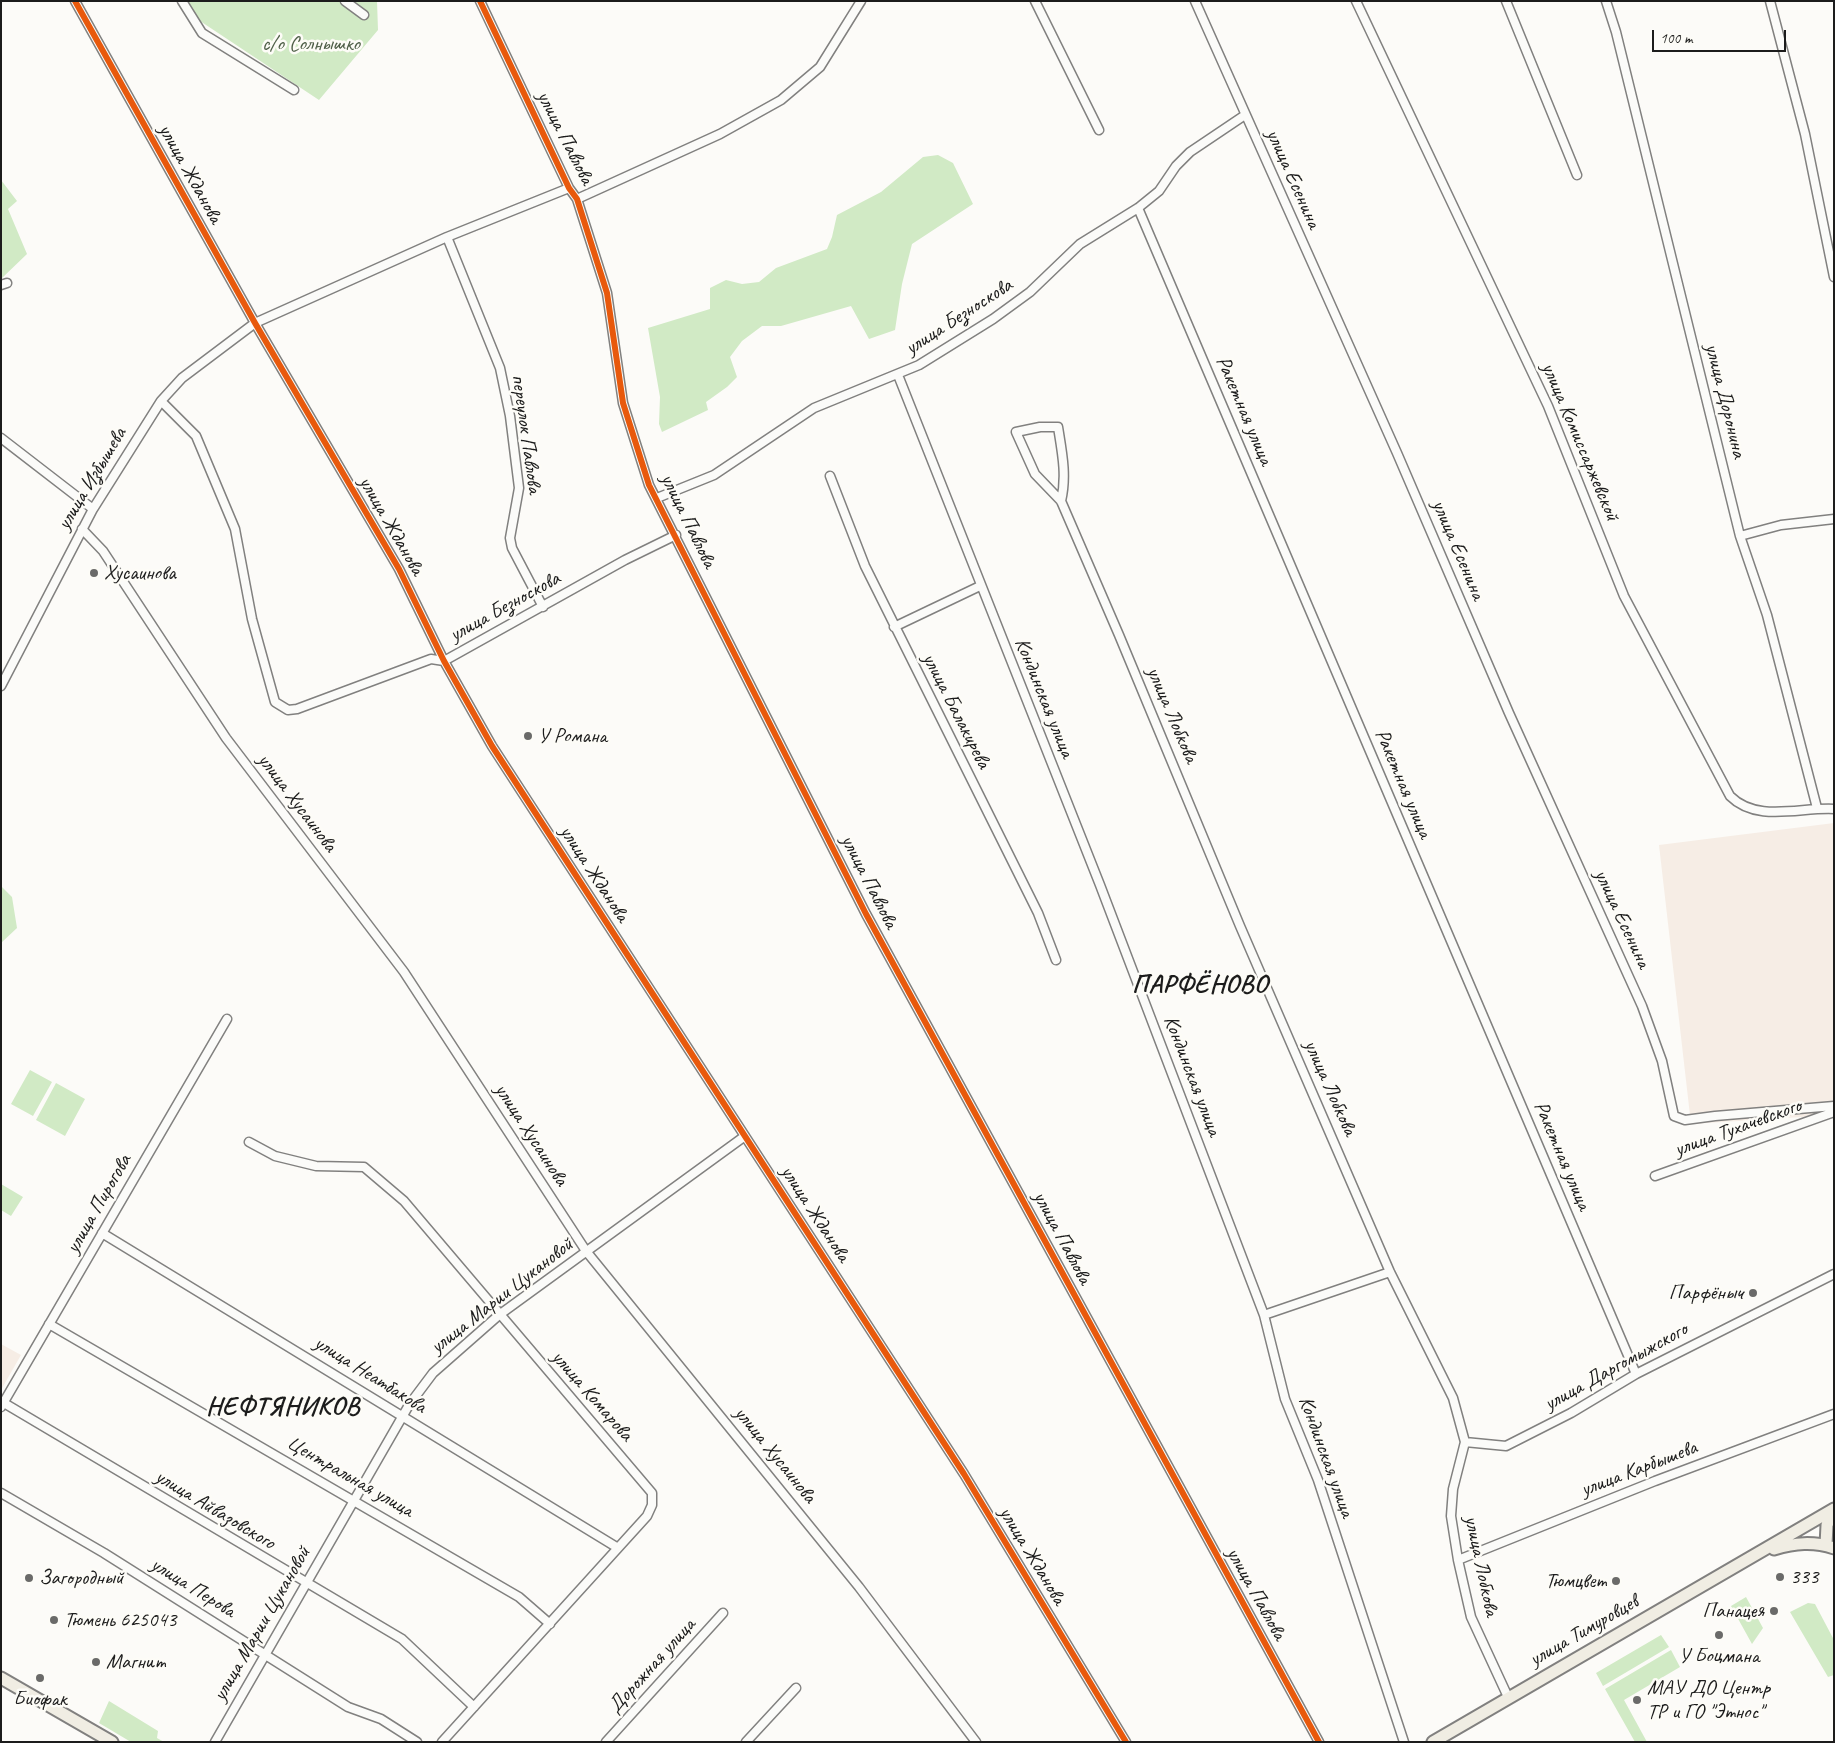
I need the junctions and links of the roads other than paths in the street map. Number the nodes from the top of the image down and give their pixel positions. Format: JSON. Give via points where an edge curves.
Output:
{"nodes":[{"id":1,"x":75,"y":1,"type":"edge"},
{"id":2,"x":182,"y":1,"type":"edge"},
{"id":3,"x":344,"y":1,"type":"edge"},
{"id":4,"x":480,"y":1,"type":"edge"},
{"id":5,"x":861,"y":1,"type":"edge"},
{"id":6,"x":1035,"y":1,"type":"edge"},
{"id":7,"x":1195,"y":1,"type":"edge"},
{"id":8,"x":1356,"y":1,"type":"edge"},
{"id":9,"x":1506,"y":1,"type":"edge"},
{"id":10,"x":1606,"y":1,"type":"edge"},
{"id":11,"x":1770,"y":1,"type":"edge"},
{"id":12,"x":364,"y":15,"type":"dead end"},
{"id":13,"x":294,"y":90,"type":"dead end"},
{"id":14,"x":1245,"y":115,"type":"junction"},
{"id":15,"x":1099,"y":130,"type":"dead end"},
{"id":16,"x":1577,"y":175,"type":"dead end"},
{"id":17,"x":569,"y":188,"type":"junction"},
{"id":18,"x":577,"y":199,"type":"junction"},
{"id":19,"x":1138,"y":208,"type":"junction"},
{"id":20,"x":447,"y":237,"type":"junction"},
{"id":21,"x":1834,"y":277,"type":"edge"},
{"id":22,"x":255,"y":323,"type":"junction"},
{"id":23,"x":898,"y":375,"type":"junction"},
{"id":24,"x":161,"y":401,"type":"junction"},
{"id":25,"x":1,"y":438,"type":"edge"},
{"id":26,"x":830,"y":476,"type":"dead end"},
{"id":27,"x":657,"y":498,"type":"junction"},
{"id":28,"x":1061,"y":501,"type":"junction"},
{"id":29,"x":92,"y":509,"type":"junction"},
{"id":30,"x":1834,"y":519,"type":"edge"},
{"id":31,"x":82,"y":529,"type":"junction"},
{"id":32,"x":676,"y":535,"type":"junction"},
{"id":33,"x":1740,"y":536,"type":"junction"},
{"id":34,"x":980,"y":586,"type":"junction"},
{"id":35,"x":543,"y":607,"type":"junction"},
{"id":36,"x":894,"y":628,"type":"junction"},
{"id":37,"x":444,"y":661,"type":"junction"},
{"id":38,"x":1,"y":686,"type":"edge"},
{"id":39,"x":1816,"y":808,"type":"junction"},
{"id":40,"x":1834,"y":809,"type":"edge"},
{"id":41,"x":1056,"y":960,"type":"dead end"},
{"id":42,"x":227,"y":1019,"type":"dead end"},
{"id":43,"x":1834,"y":1106,"type":"edge"},
{"id":44,"x":1834,"y":1112,"type":"edge"},
{"id":45,"x":1674,"y":1116,"type":"joint"},
{"id":46,"x":745,"y":1136,"type":"junction"},
{"id":47,"x":249,"y":1142,"type":"dead end"},
{"id":48,"x":1655,"y":1176,"type":"dead end"},
{"id":49,"x":102,"y":1233,"type":"junction"},
{"id":50,"x":586,"y":1252,"type":"junction"},
{"id":51,"x":1390,"y":1272,"type":"junction"},
{"id":52,"x":1834,"y":1274,"type":"edge"},
{"id":53,"x":1264,"y":1314,"type":"junction"},
{"id":54,"x":499,"y":1315,"type":"junction"},
{"id":55,"x":49,"y":1324,"type":"junction"},
{"id":56,"x":1636,"y":1374,"type":"junction"},
{"id":57,"x":2,"y":1405,"type":"edge"},
{"id":58,"x":1834,"y":1414,"type":"edge"},
{"id":59,"x":403,"y":1416,"type":"junction"},
{"id":60,"x":1465,"y":1442,"type":"junction"},
{"id":61,"x":1,"y":1493,"type":"edge"},
{"id":62,"x":354,"y":1500,"type":"junction"},
{"id":63,"x":1834,"y":1509,"type":"edge"},
{"id":64,"x":1830,"y":1546,"type":"edge"},
{"id":65,"x":618,"y":1548,"type":"junction"},
{"id":66,"x":1756,"y":1555,"type":"junction"},
{"id":67,"x":1458,"y":1560,"type":"junction"},
{"id":68,"x":306,"y":1584,"type":"junction"},
{"id":69,"x":723,"y":1613,"type":"dead end"},
{"id":70,"x":550,"y":1624,"type":"junction"},
{"id":71,"x":266,"y":1654,"type":"junction"},
{"id":72,"x":1,"y":1678,"type":"edge"},
{"id":73,"x":796,"y":1688,"type":"dead end"},
{"id":74,"x":1508,"y":1697,"type":"junction"},
{"id":75,"x":474,"y":1707,"type":"junction"},
{"id":76,"x":112,"y":1742,"type":"edge"},
{"id":77,"x":215,"y":1742,"type":"edge"},
{"id":78,"x":417,"y":1742,"type":"edge"},
{"id":79,"x":442,"y":1742,"type":"edge"},
{"id":80,"x":606,"y":1742,"type":"edge"},
{"id":81,"x":746,"y":1742,"type":"edge"},
{"id":82,"x":976,"y":1742,"type":"edge"},
{"id":83,"x":1126,"y":1742,"type":"edge"},
{"id":84,"x":1319,"y":1742,"type":"edge"},
{"id":85,"x":1404,"y":1742,"type":"edge"},
{"id":86,"x":1433,"y":1742,"type":"edge"}],
"edges":[{"from":1,"to":22,"type":"street","name":"улица Жданова"},
{"from":2,"to":13,"type":"street","via":[[202,33]]},
{"from":3,"to":12,"type":"street"},
{"from":4,"to":17,"type":"street","name":"улица Павлова"},
{"from":5,"to":18,"type":"street","via":[[820,67],[781,100],[720,134]]},
{"from":6,"to":15,"type":"street"},
{"from":7,"to":14,"type":"street","name":"улица Есенина"},
{"from":8,"to":39,"type":"street","name":"улица Комиссаржевской","via":[[1548,406],[1624,596],[1730,796],[1748,809],[1760,812]]},
{"from":9,"to":16,"type":"street"},
{"from":10,"to":33,"type":"street","name":"улица Доронина"},
{"from":11,"to":21,"type":"street","via":[[1805,134]]},
{"from":14,"to":19,"type":"street","name":"улица Безноскова","via":[[1190,152],[1158,191]]},
{"from":14,"to":45,"type":"street","name":"улица Есенина","via":[[1397,453],[1508,713],[1642,1006],[1662,1061]]},
{"from":17,"to":18,"type":"street","name":"улица Павлова"},
{"from":17,"to":20,"type":"street"},
{"from":18,"to":27,"type":"street","name":"улица Павлова","via":[[607,293],[623,403]]},
{"from":19,"to":23,"type":"street","name":"улица Безноскова","via":[[1080,244],[1030,292],[993,319],[919,366]]},
{"from":19,"to":56,"type":"street","name":"Ракетная улица"},
{"from":20,"to":22,"type":"street"},
{"from":20,"to":35,"type":"street","name":"переулок Павлова","via":[[500,368],[519,488],[510,538],[512,548]]},
{"from":22,"to":24,"type":"street","name":"улица Избышева","via":[[182,378]]},
{"from":22,"to":37,"type":"street","name":"улица Жданова","via":[[399,569]]},
{"from":23,"to":27,"type":"street","name":"улица Безноскова","via":[[814,408],[714,475]]},
{"from":23,"to":34,"type":"street","name":"Кондинская улица"},
{"from":24,"to":29,"type":"street","name":"улица Избышева"},
{"from":24,"to":37,"type":"street","name":"улица Безноскова","via":[[196,436],[231,520],[252,619],[276,702],[288,710],[297,710],[431,660]]},
{"from":25,"to":29,"type":"street"},
{"from":26,"to":36,"type":"street","name":"улица Балакирева","via":[[865,566]]},
{"from":27,"to":32,"type":"street","name":"улица Павлова"},
{"from":28,"to":28,"type":"street","name":"улица Лобкова","via":[[1064,470],[1058,427],[1040,426],[1016,432],[1035,474]]},
{"from":28,"to":51,"type":"street","name":"улица Лобкова"},
{"from":29,"to":31,"type":"street","name":"улица Избышева"},
{"from":30,"to":33,"type":"street","via":[[1782,525]]},
{"from":31,"to":38,"type":"street","name":"улица Избышева"},
{"from":31,"to":50,"type":"street","name":"улица Хусаинова","via":[[107,556],[226,738],[404,972]]},
{"from":32,"to":35,"type":"street","name":"улица Безноскова"},
{"from":32,"to":84,"type":"street","name":"улица Павлова","via":[[866,914]]},
{"from":33,"to":39,"type":"street","name":"улица Доронина","via":[[1767,615]]},
{"from":34,"to":36,"type":"street"},
{"from":34,"to":53,"type":"street","name":"Кондинская улица","via":[[1100,885]]},
{"from":35,"to":37,"type":"street","name":"улица Безноскова"},
{"from":36,"to":41,"type":"street","name":"улица Балакирева","via":[[1038,913]]},
{"from":37,"to":46,"type":"street","name":"улица Жданова","via":[[492,746]]},
{"from":39,"to":40,"type":"street","name":"улица Комиссаржевской"},
{"from":42,"to":49,"type":"street","name":"улица Пирогова"},
{"from":43,"to":45,"type":"street","name":"улица Тухачевского","via":[[1685,1120]]},
{"from":44,"to":48,"type":"street","name":"улица Тухачевского"},
{"from":46,"to":50,"type":"street","name":"улица Марии Цукановой"},
{"from":46,"to":83,"type":"street","name":"улица Жданова","via":[[964,1474]]},
{"from":47,"to":54,"type":"street","name":"улица Комарова","via":[[275,1156],[316,1166],[364,1168],[404,1201]]},
{"from":49,"to":55,"type":"street","name":"улица Пирогова"},
{"from":49,"to":59,"type":"street","name":"улица Неатбакова"},
{"from":50,"to":54,"type":"street","name":"улица Марии Цукановой"},
{"from":50,"to":82,"type":"street","name":"улица Хусаинова","via":[[859,1587]]},
{"from":51,"to":53,"type":"street"},
{"from":51,"to":60,"type":"street","name":"улица Лобкова","via":[[1454,1398]]},
{"from":52,"to":56,"type":"street","name":"улица Даргомыжского"},
{"from":53,"to":85,"type":"street","name":"Кондинская улица","via":[[1286,1399],[1318,1480]]},
{"from":54,"to":59,"type":"street","name":"улица Марии Цукановой","via":[[433,1373]]},
{"from":54,"to":65,"type":"street","name":"улица Комарова","via":[[652,1493],[652,1506],[647,1516]]},
{"from":55,"to":57,"type":"street","name":"улица Пирогова"},
{"from":55,"to":62,"type":"street","name":"Центральная улица"},
{"from":56,"to":60,"type":"street","name":"улица Даргомыжского","via":[[1571,1413],[1506,1446]]},
{"from":57,"to":68,"type":"street","name":"улица Айвазовского"},
{"from":58,"to":67,"type":"street","name":"улица Карбышева"},
{"from":59,"to":62,"type":"street","name":"улица Марии Цукановой"},
{"from":59,"to":65,"type":"street","name":"улица Неатбакова"},
{"from":60,"to":67,"type":"street","name":"улица Лобкова","via":[[1453,1489],[1451,1516]]},
{"from":61,"to":71,"type":"street","name":"улица Перова"},
{"from":62,"to":68,"type":"street","name":"улица Марии Цукановой"},
{"from":62,"to":70,"type":"street","name":"Центральная улица","via":[[519,1597]]},
{"from":63,"to":64,"type":"main road","via":[[1826,1530]]},
{"from":63,"to":66,"type":"main road","name":"улица Тимуровцев"},
{"from":64,"to":66,"type":"main road","name":"улица Тимуровцев","via":[[1792,1544]]},
{"from":65,"to":70,"type":"street","name":"улица Комарова"},
{"from":66,"to":74,"type":"main road","name":"улица Тимуровцев"},
{"from":67,"to":74,"type":"street","name":"улица Лобкова","via":[[1471,1617]]},
{"from":68,"to":71,"type":"street","name":"улица Марии Цукановой"},
{"from":68,"to":75,"type":"street","name":"улица Айвазовского","via":[[402,1640]]},
{"from":69,"to":80,"type":"street","name":"Дорожная улица"},
{"from":70,"to":75,"type":"street","name":"улица Комарова"},
{"from":71,"to":77,"type":"street","name":"улица Марии Цукановой"},
{"from":71,"to":78,"type":"street","name":"улица Перова","via":[[348,1707],[381,1719]]},
{"from":72,"to":76,"type":"main road"},
{"from":73,"to":81,"type":"street"},
{"from":74,"to":86,"type":"main road","name":"улица Тимуровцев"},
{"from":75,"to":79,"type":"street","name":"улица Комарова"}]}
